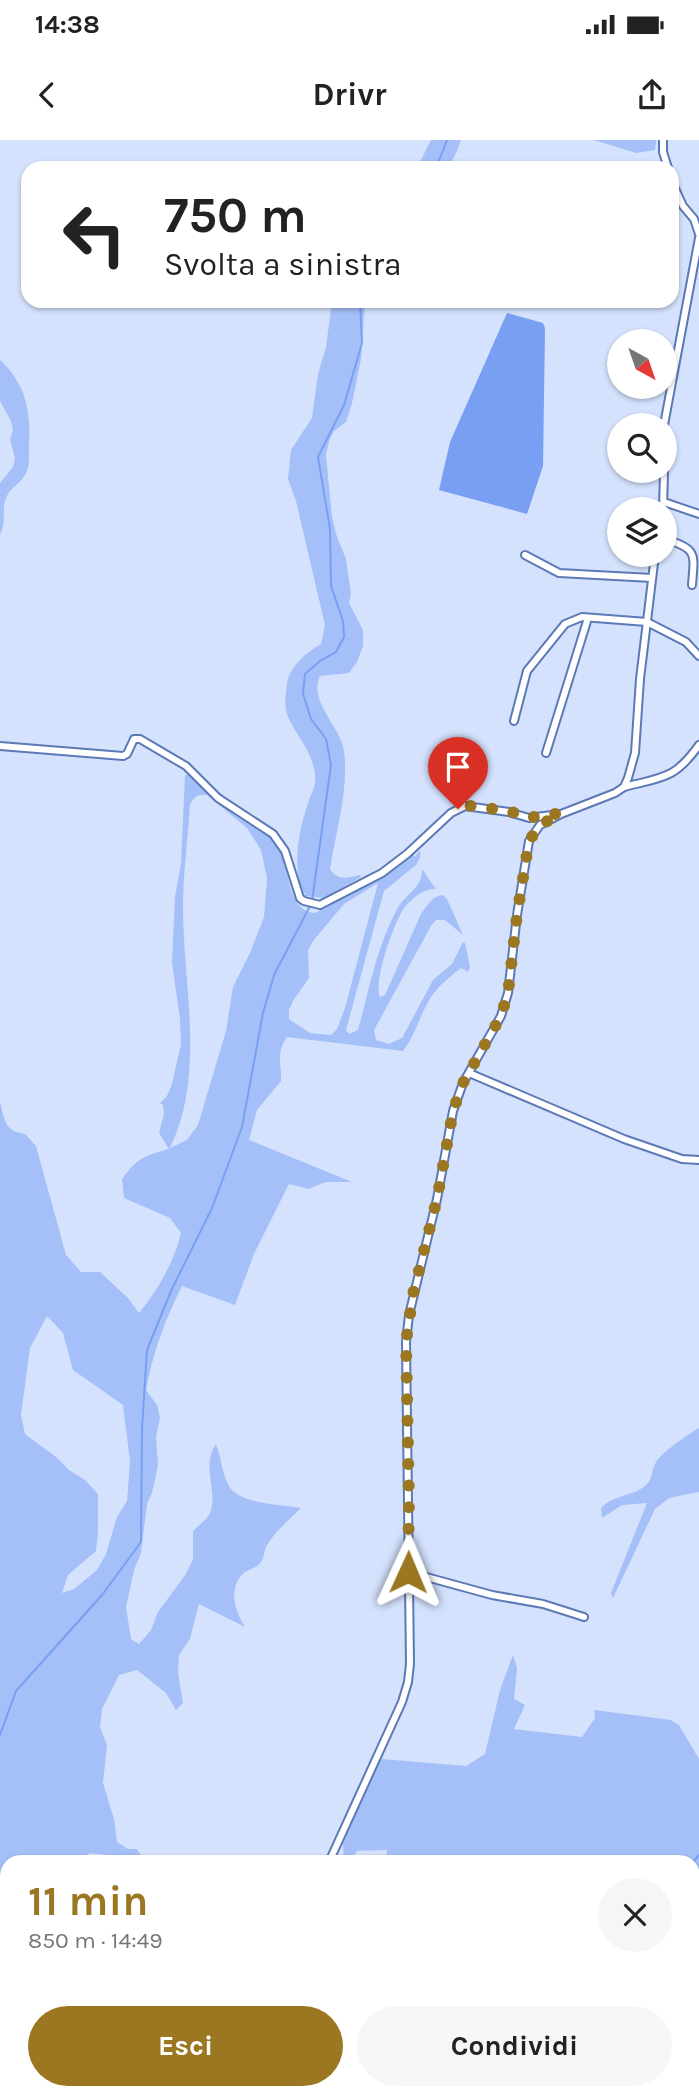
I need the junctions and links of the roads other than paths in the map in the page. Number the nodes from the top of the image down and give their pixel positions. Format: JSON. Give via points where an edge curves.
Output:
{"nodes":[{"id":1,"x":663,"y":140,"type":"edge"},
{"id":2,"x":666,"y":161,"type":"edge"},
{"id":3,"x":679,"y":197,"type":"edge"},
{"id":4,"x":699,"y":236,"type":"edge"},
{"id":5,"x":666,"y":413,"type":"edge"},
{"id":6,"x":677,"y":509,"type":"edge"},
{"id":7,"x":699,"y":514,"type":"edge"},
{"id":8,"x":677,"y":544,"type":"edge"},
{"id":9,"x":525,"y":555,"type":"dead end"},
{"id":10,"x":653,"y":567,"type":"edge"},
{"id":11,"x":652,"y":578,"type":"junction"},
{"id":12,"x":692,"y":585,"type":"dead end"},
{"id":13,"x":589,"y":618,"type":"junction"},
{"id":14,"x":647,"y":622,"type":"junction"},
{"id":15,"x":699,"y":656,"type":"edge"},
{"id":16,"x":514,"y":721,"type":"dead end"},
{"id":17,"x":699,"y":745,"type":"edge"},
{"id":18,"x":0,"y":746,"type":"edge"},
{"id":19,"x":546,"y":753,"type":"dead end"},
{"id":20,"x":624,"y":787,"type":"junction"},
{"id":21,"x":561,"y":814,"type":"junction"},
{"id":22,"x":469,"y":1073,"type":"junction"},
{"id":23,"x":699,"y":1160,"type":"edge"},
{"id":24,"x":408,"y":1572,"type":"junction"},
{"id":25,"x":584,"y":1617,"type":"dead end"},
{"id":26,"x":333,"y":1855,"type":"edge"}],
"edges":[{"from":1,"to":2,"type":"street"},
{"from":3,"to":4,"type":"street"},
{"from":4,"to":5,"type":"street"},
{"from":6,"to":7,"type":"street"},
{"from":8,"to":12,"type":"street","via":[[693,555]]},
{"from":9,"to":11,"type":"street","via":[[559,573]]},
{"from":10,"to":11,"type":"street"},
{"from":11,"to":14,"type":"street"},
{"from":13,"to":14,"type":"street"},
{"from":13,"to":16,"type":"street","via":[[565,624],[527,671]]},
{"from":13,"to":19,"type":"street"},
{"from":14,"to":15,"type":"street","via":[[685,642]]},
{"from":14,"to":20,"type":"street","via":[[635,753]]},
{"from":17,"to":20,"type":"street","via":[[681,769]]},
{"from":18,"to":21,"type":"street","via":[[123,757],[133,740],[140,739],[186,766],[218,799],[273,834],[285,851],[298,894],[304,901],[320,905],[382,873],[465,806],[529,818]]},
{"from":20,"to":21,"type":"street"},
{"from":21,"to":22,"type":"street","via":[[540,825],[529,841],[508,993],[501,1016]]},
{"from":22,"to":23,"type":"street","via":[[624,1139]]},
{"from":22,"to":24,"type":"street","via":[[453,1111],[409,1315]]},
{"from":24,"to":25,"type":"street"},
{"from":24,"to":26,"type":"street","via":[[408,1682]]}]}
